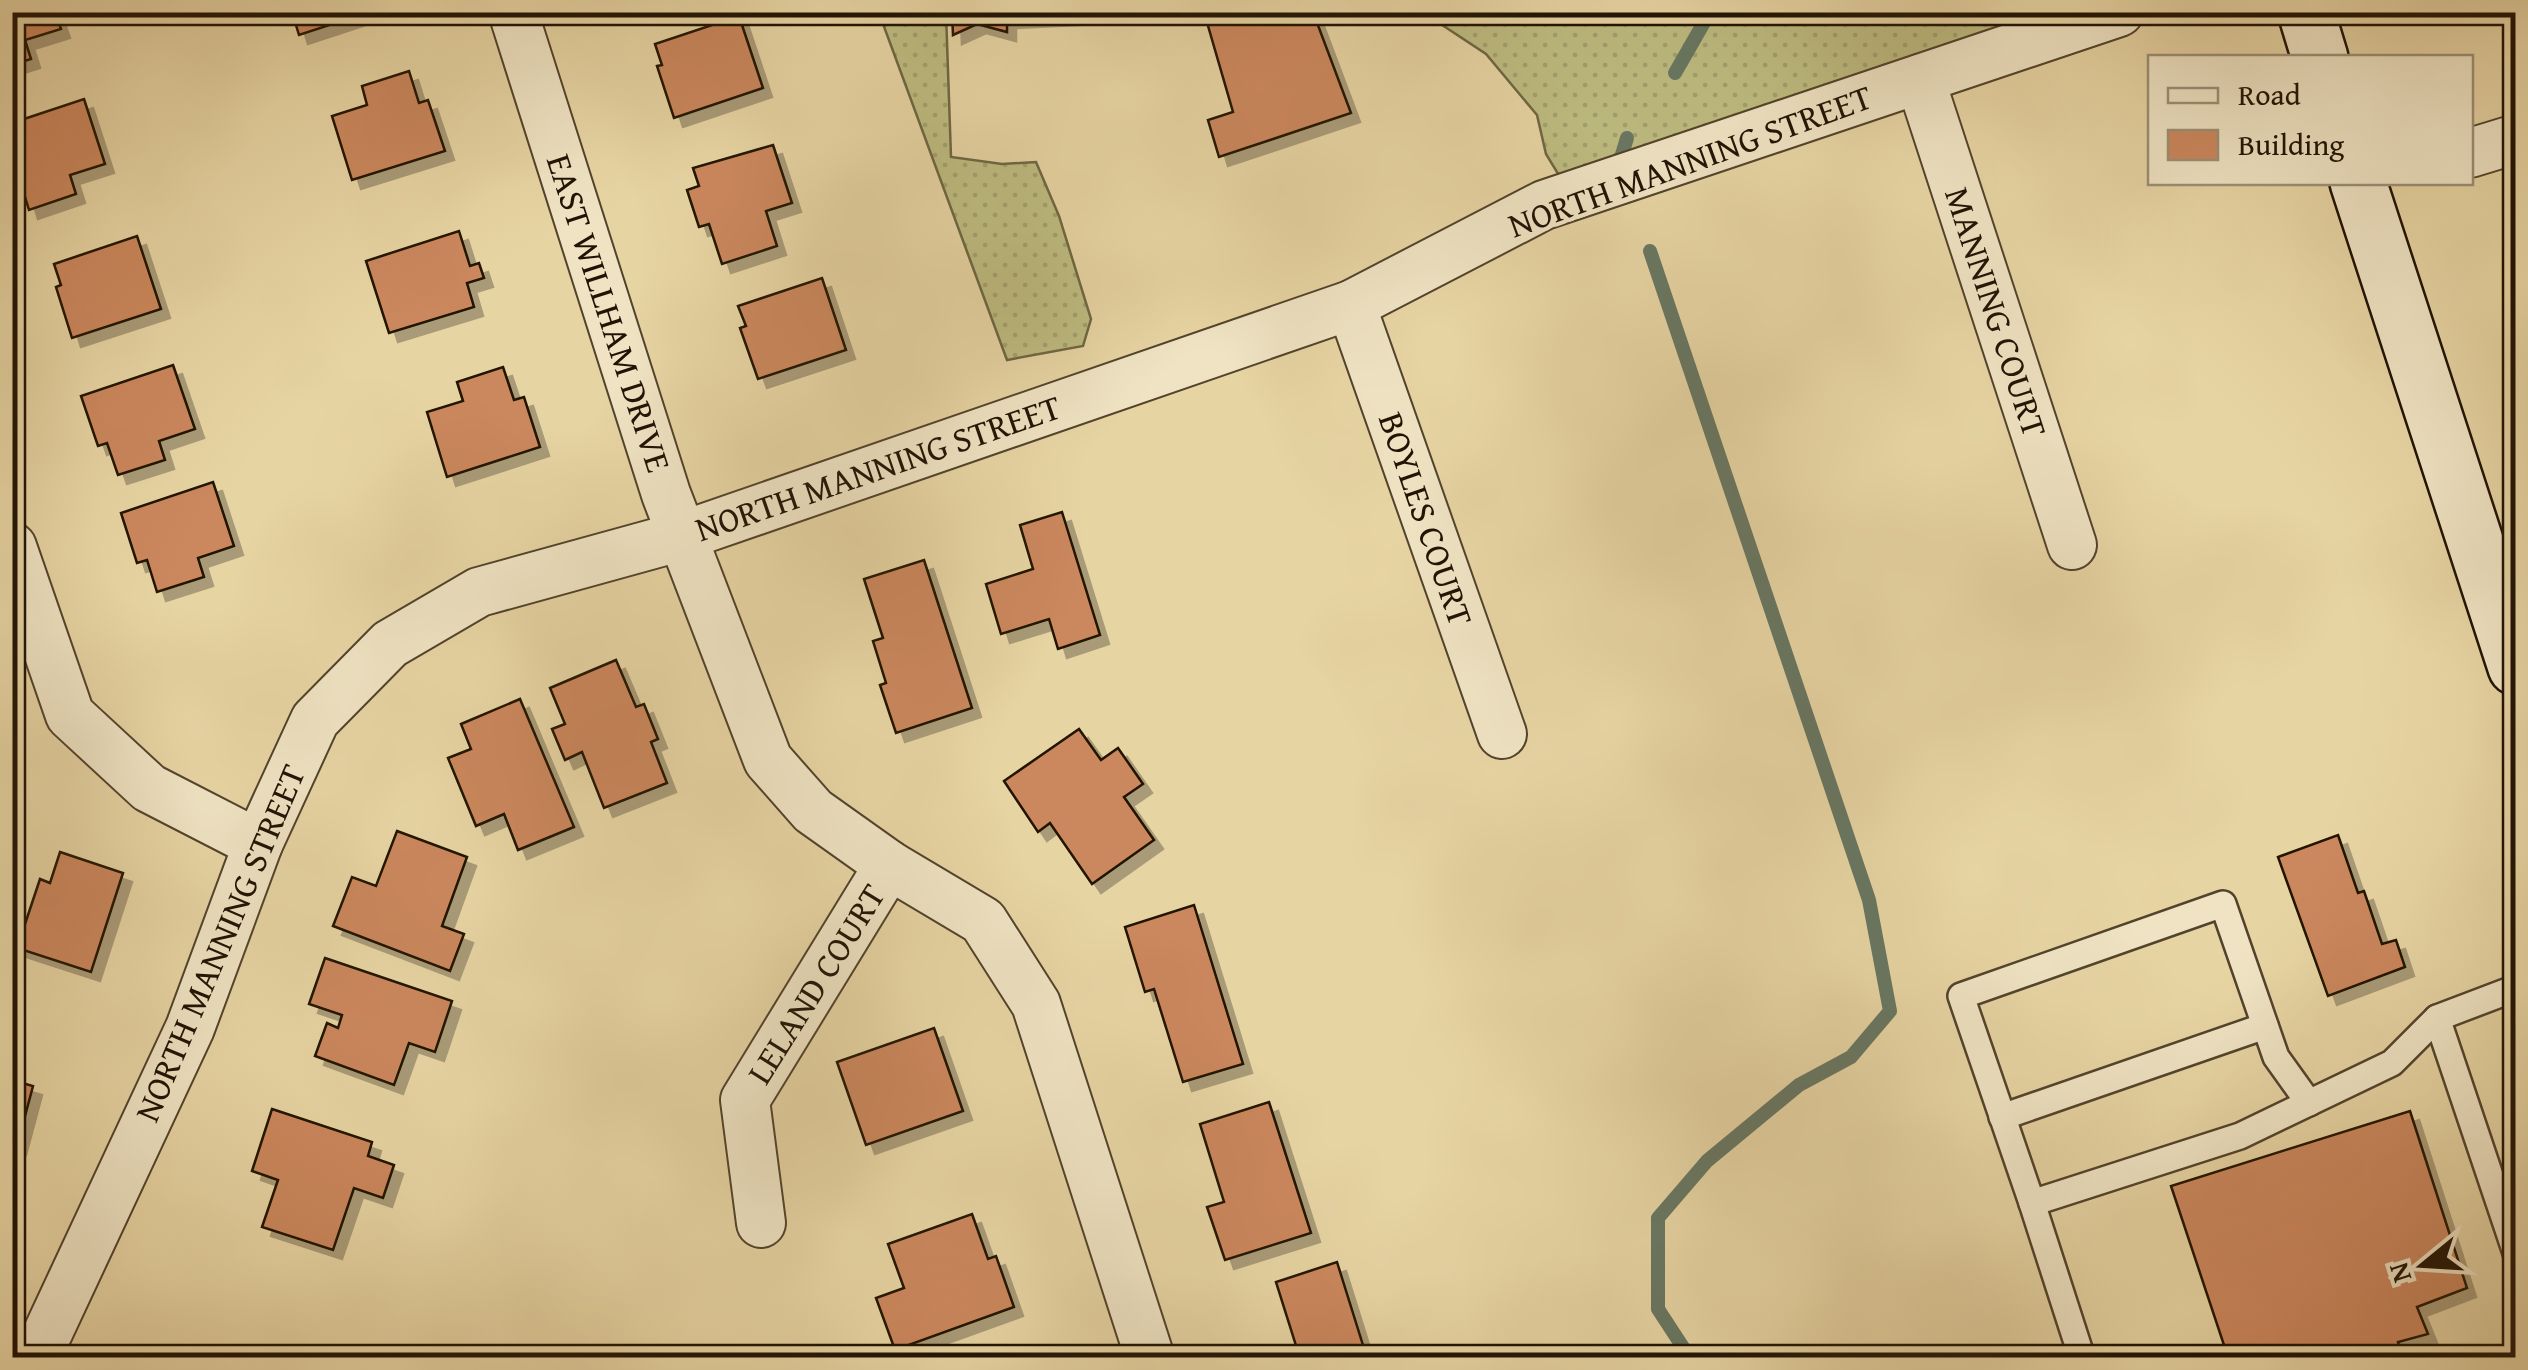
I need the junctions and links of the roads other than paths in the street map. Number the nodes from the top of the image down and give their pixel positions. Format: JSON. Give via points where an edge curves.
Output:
{"nodes":[{"id":1,"x":514,"y":12,"type":"edge"},
{"id":2,"x":2119,"y":12,"type":"edge"},
{"id":3,"x":2306,"y":12,"type":"edge"},
{"id":4,"x":2319,"y":55,"type":"edge"},
{"id":5,"x":1920,"y":79,"type":"junction"},
{"id":6,"x":2516,"y":139,"type":"edge"},
{"id":7,"x":2473,"y":152,"type":"edge"},
{"id":8,"x":2366,"y":185,"type":"edge"},
{"id":9,"x":1352,"y":305,"type":"junction"},
{"id":10,"x":682,"y":536,"type":"junction"},
{"id":11,"x":2072,"y":544,"type":"dead end"},
{"id":12,"x":12,"y":547,"type":"edge"},
{"id":13,"x":2516,"y":667,"type":"edge"},
{"id":14,"x":1502,"y":734,"type":"dead end"},
{"id":15,"x":258,"y":844,"type":"junction"},
{"id":16,"x":889,"y":865,"type":"junction"},
{"id":17,"x":2516,"y":988,"type":"edge"},
{"id":18,"x":2437,"y":1018,"type":"junction"},
{"id":19,"x":2266,"y":1026,"type":"junction"},
{"id":20,"x":2309,"y":1103,"type":"junction"},
{"id":21,"x":2002,"y":1117,"type":"junction"},
{"id":22,"x":2032,"y":1203,"type":"junction"},
{"id":23,"x":761,"y":1223,"type":"dead end"},
{"id":24,"x":2516,"y":1253,"type":"edge"},
{"id":25,"x":36,"y":1358,"type":"edge"},
{"id":26,"x":1150,"y":1358,"type":"edge"},
{"id":27,"x":2082,"y":1358,"type":"edge"}],
"edges":[{"from":1,"to":10,"type":"street","name":"EAST WILLHAM DRIVE"},
{"from":2,"to":5,"type":"street","name":"NORTH MANNING STREET"},
{"from":3,"to":4,"type":"main road"},
{"from":5,"to":9,"type":"street","name":"NORTH MANNING STREET","via":[[1544,205]]},
{"from":5,"to":11,"type":"street","name":"MANNING COURT"},
{"from":6,"to":7,"type":"street"},
{"from":8,"to":13,"type":"main road"},
{"from":9,"to":10,"type":"street","name":"NORTH MANNING STREET"},
{"from":9,"to":14,"type":"street","name":"BOYLES COURT"},
{"from":10,"to":15,"type":"street","name":"NORTH MANNING STREET","via":[[478,592],[390,644],[315,720]]},
{"from":10,"to":16,"type":"street","name":"EAST WILLHAM DRIVE","via":[[768,760],[813,811]]},
{"from":12,"to":15,"type":"street","via":[[70,715],[149,788]]},
{"from":15,"to":25,"type":"street","name":"NORTH MANNING STREET","via":[[190,1028]]},
{"from":16,"to":23,"type":"street","name":"LELAND COURT","via":[[745,1100]]},
{"from":16,"to":26,"type":"street","name":"EAST WILLHAM DRIVE","via":[[983,922],[1036,1004]]},
{"from":17,"to":18,"type":"lane"},
{"from":18,"to":20,"type":"lane","via":[[2392,1062]]},
{"from":18,"to":24,"type":"lane"},
{"from":19,"to":20,"type":"lane","via":[[2276,1056]]},
{"from":19,"to":21,"type":"lane"},
{"from":19,"to":21,"type":"lane","via":[[2224,904],[1961,996]]},
{"from":20,"to":22,"type":"lane","via":[[2240,1136]]},
{"from":21,"to":22,"type":"lane"},
{"from":22,"to":27,"type":"lane"}]}
